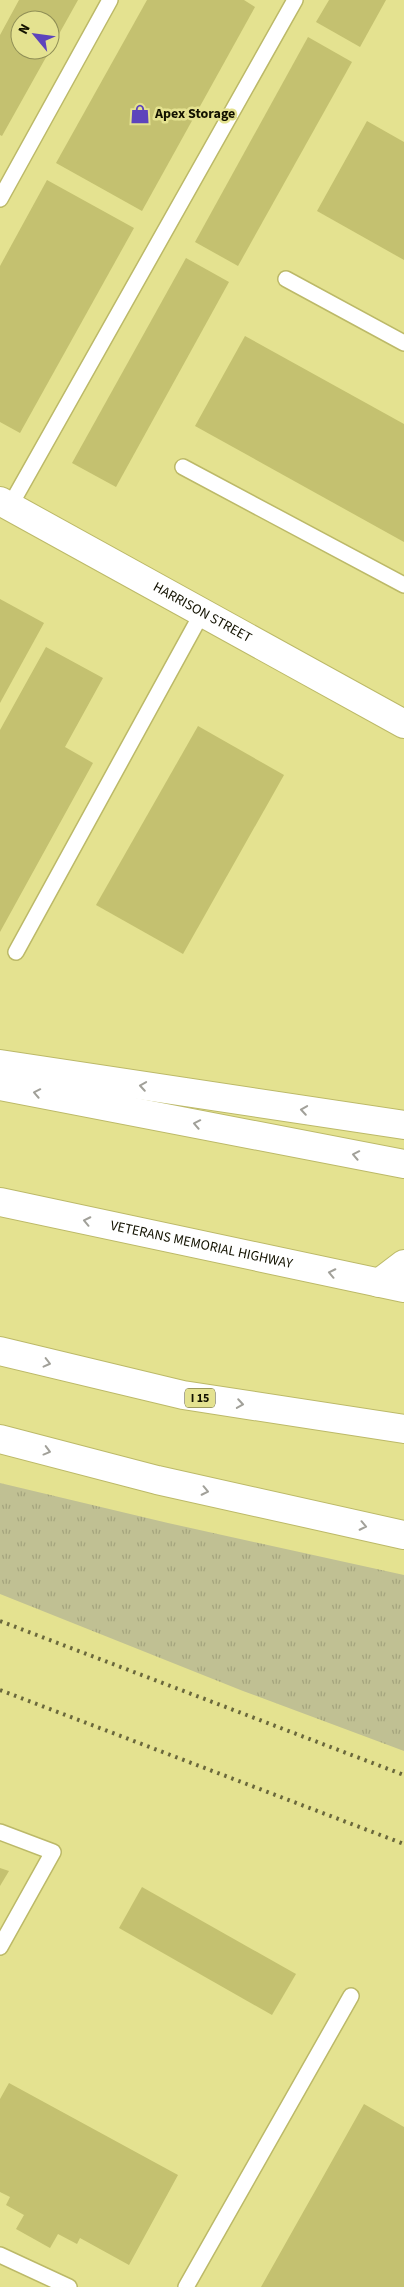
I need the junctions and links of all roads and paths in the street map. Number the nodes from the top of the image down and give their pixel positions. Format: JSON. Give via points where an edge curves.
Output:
{"nodes":[{"id":1,"x":110,"y":0,"type":"edge"},
{"id":2,"x":295,"y":0,"type":"edge"},
{"id":3,"x":0,"y":198,"type":"edge"},
{"id":4,"x":286,"y":279,"type":"dead end"},
{"id":5,"x":404,"y":343,"type":"edge"},
{"id":6,"x":183,"y":467,"type":"dead end"},
{"id":7,"x":5,"y":504,"type":"edge"},
{"id":8,"x":404,"y":586,"type":"edge"},
{"id":9,"x":202,"y":613,"type":"junction"},
{"id":10,"x":404,"y":724,"type":"edge"},
{"id":11,"x":16,"y":952,"type":"dead end"},
{"id":12,"x":0,"y":1064,"type":"edge"},
{"id":13,"x":0,"y":1086,"type":"edge"},
{"id":14,"x":404,"y":1125,"type":"edge"},
{"id":15,"x":404,"y":1164,"type":"edge"},
{"id":16,"x":0,"y":1202,"type":"edge"},
{"id":17,"x":404,"y":1264,"type":"edge"},
{"id":18,"x":392,"y":1285,"type":"edge"},
{"id":19,"x":0,"y":1351,"type":"edge"},
{"id":20,"x":404,"y":1428,"type":"edge"},
{"id":21,"x":0,"y":1439,"type":"edge"},
{"id":22,"x":404,"y":1535,"type":"edge"},
{"id":23,"x":0,"y":1832,"type":"edge"},
{"id":24,"x":0,"y":1947,"type":"edge"},
{"id":25,"x":352,"y":1996,"type":"dead end"},
{"id":26,"x":0,"y":2255,"type":"edge"},
{"id":27,"x":69,"y":2287,"type":"edge"},
{"id":28,"x":186,"y":2287,"type":"edge"}],
"edges":[{"from":1,"to":3,"type":"lane"},
{"from":2,"to":7,"type":"lane"},
{"from":4,"to":5,"type":"lane"},
{"from":6,"to":8,"type":"lane"},
{"from":7,"to":9,"type":"main road","name":"HARRISON STREET"},
{"from":9,"to":10,"type":"main road","name":"HARRISON STREET"},
{"from":9,"to":11,"type":"lane"},
{"from":14,"to":12,"type":"main road","one_way":true},
{"from":15,"to":13,"type":"main road","one_way":true},
{"from":18,"to":16,"type":"main road","name":"VETERANS MEMORIAL HIGHWAY","one_way":true},
{"from":17,"to":18,"type":"main road"},
{"from":19,"to":20,"type":"main road","number":"I 15","one_way":true,"via":[[183,1395]]},
{"from":21,"to":22,"type":"main road","one_way":true,"via":[[156,1480]]},
{"from":23,"to":24,"type":"lane","via":[[53,1852]]},
{"from":25,"to":28,"type":"lane"},
{"from":26,"to":27,"type":"lane"}]}
